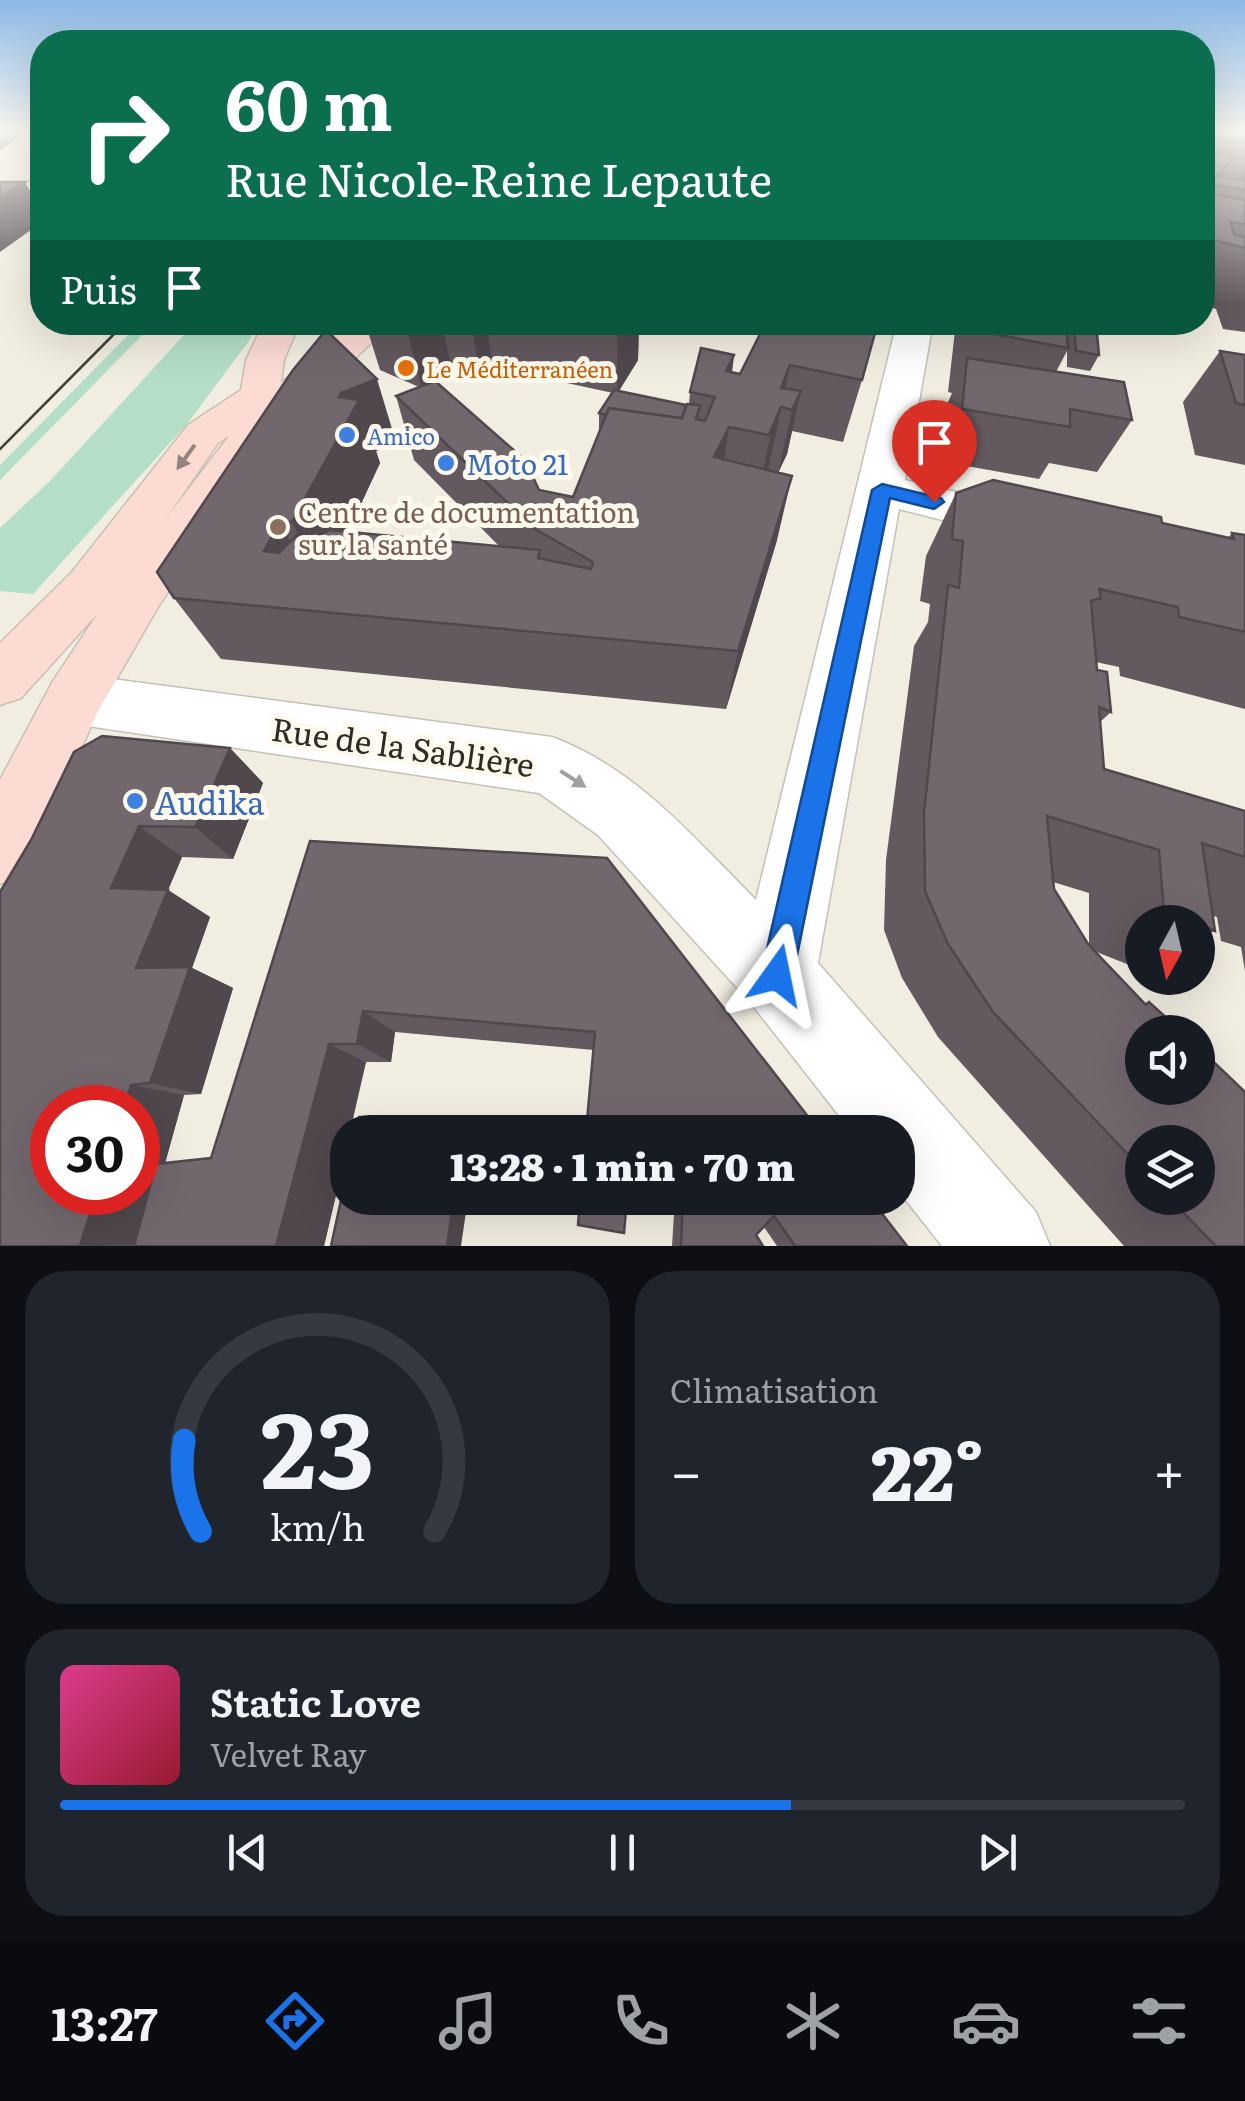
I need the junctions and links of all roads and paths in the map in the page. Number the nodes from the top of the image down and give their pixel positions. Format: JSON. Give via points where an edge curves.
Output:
{"nodes":[{"id":1,"x":278,"y":335,"type":"edge"},
{"id":2,"x":357,"y":335,"type":"edge"},
{"id":3,"x":912,"y":335,"type":"edge"},
{"id":4,"x":258,"y":412,"type":"junction"},
{"id":5,"x":882,"y":490,"type":"junction"},
{"id":6,"x":1072,"y":535,"type":"edge"},
{"id":7,"x":0,"y":681,"type":"edge"},
{"id":8,"x":0,"y":698,"type":"edge"},
{"id":9,"x":74,"y":699,"type":"junction"},
{"id":10,"x":0,"y":850,"type":"edge"},
{"id":11,"x":777,"y":975,"type":"junction"},
{"id":12,"x":1002,"y":1246,"type":"edge"}],
"edges":[{"from":1,"to":4,"type":"main road","via":[[265,360]]},
{"from":2,"to":4,"type":"main road"},
{"from":3,"to":5,"type":"street"},
{"from":4,"to":7,"type":"main road","one_way":true,"via":[[203,434],[91,586]]},
{"from":4,"to":9,"type":"main road"},
{"from":5,"to":6,"type":"street"},
{"from":5,"to":11,"type":"street"},
{"from":8,"to":9,"type":"main road"},
{"from":9,"to":10,"type":"main road"},
{"from":9,"to":11,"type":"street","name":"Rue de la Sablière","one_way":true,"via":[[552,766],[622,812]]},
{"from":11,"to":12,"type":"street","name":"Rue de la Sablière"}]}
